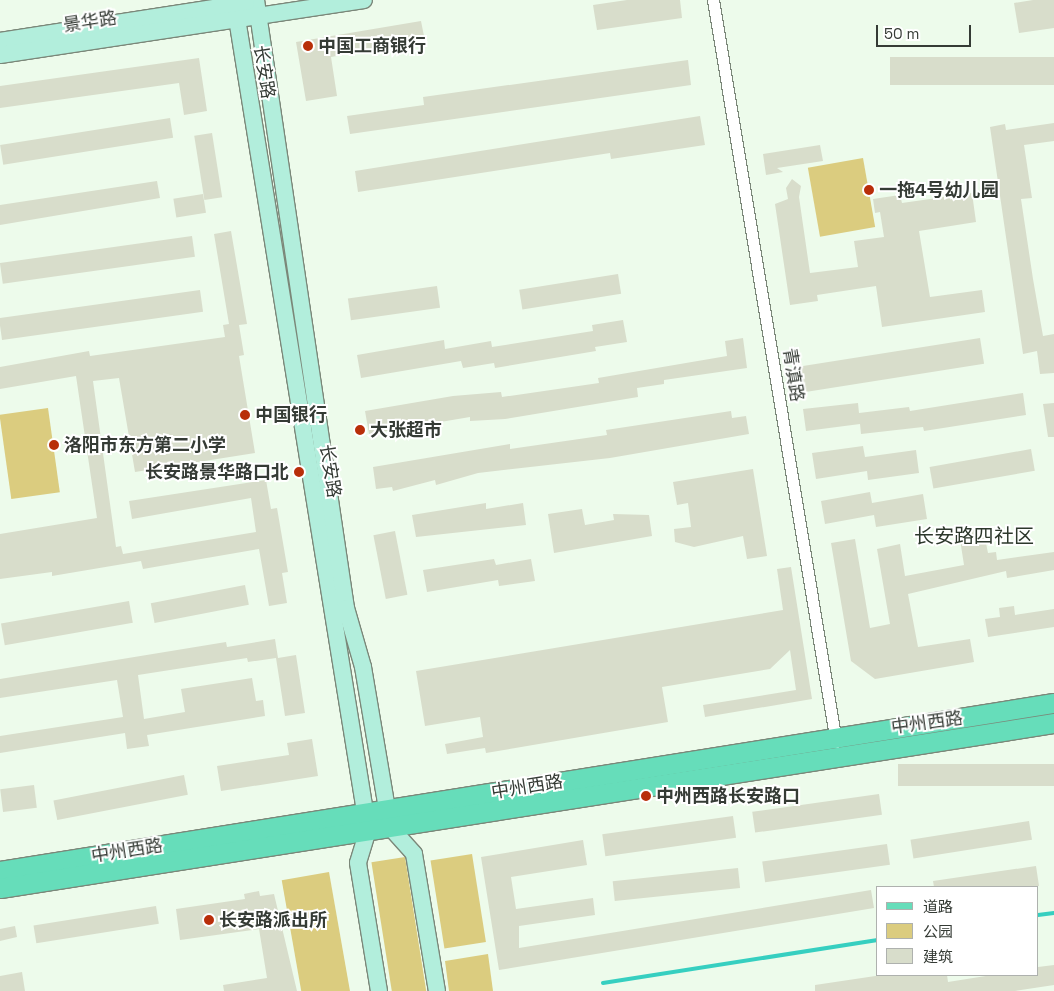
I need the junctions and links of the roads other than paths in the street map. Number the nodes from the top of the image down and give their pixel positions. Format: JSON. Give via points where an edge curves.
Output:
{"nodes":[{"id":1,"x":364,"y":0,"type":"edge"},
{"id":2,"x":713,"y":0,"type":"edge"},
{"id":3,"x":258,"y":4,"type":"edge"},
{"id":4,"x":235,"y":8,"type":"edge"},
{"id":5,"x":0,"y":41,"type":"edge"},
{"id":6,"x":0,"y":56,"type":"edge"},
{"id":7,"x":1054,"y":703,"type":"edge"},
{"id":8,"x":1054,"y":723,"type":"edge"},
{"id":9,"x":835,"y":736,"type":"junction"},
{"id":10,"x":838,"y":756,"type":"junction"},
{"id":11,"x":388,"y":819,"type":"junction"},
{"id":12,"x":366,"y":822,"type":"junction"},
{"id":13,"x":0,"y":871,"type":"edge"},
{"id":14,"x":0,"y":888,"type":"edge"},
{"id":15,"x":378,"y":991,"type":"edge"},
{"id":16,"x":437,"y":991,"type":"edge"}],
"edges":[{"from":1,"to":3,"type":"main road","name":"景华路"},
{"from":2,"to":9,"type":"street","name":"青滇路"},
{"from":3,"to":4,"type":"main road","name":"景华路"},
{"from":3,"to":11,"type":"main road","name":"长安路","via":[[346,608],[363,667]]},
{"from":4,"to":5,"type":"main road","name":"景华路"},
{"from":4,"to":6,"type":"main road","name":"景华路"},
{"from":4,"to":12,"type":"main road","name":"长安路","via":[[257,158],[269,201]]},
{"from":7,"to":9,"type":"main road","name":"中州西路"},
{"from":8,"to":10,"type":"main road","name":"中州西路"},
{"from":9,"to":10,"type":"street","name":"青滇路"},
{"from":9,"to":11,"type":"main road","name":"中州西路"},
{"from":10,"to":11,"type":"main road","name":"中州西路"},
{"from":11,"to":12,"type":"main road","name":"中州西路"},
{"from":11,"to":16,"type":"main road","via":[[414,854]]},
{"from":12,"to":13,"type":"main road","name":"中州西路"},
{"from":12,"to":14,"type":"main road","name":"中州西路"},
{"from":12,"to":15,"type":"main road","via":[[358,863]]}]}
